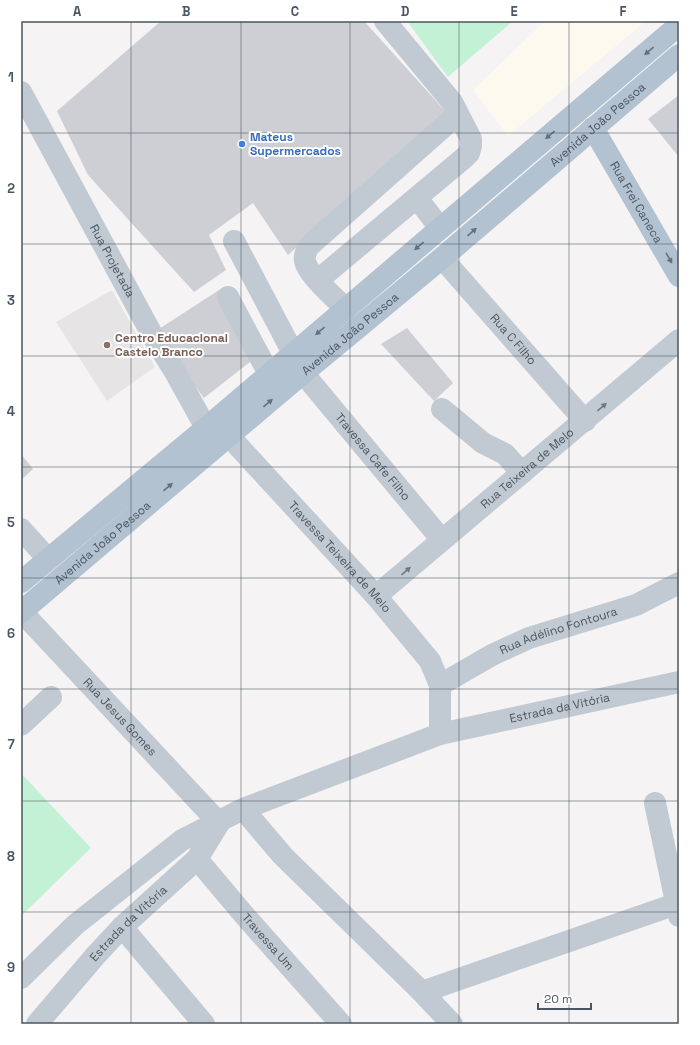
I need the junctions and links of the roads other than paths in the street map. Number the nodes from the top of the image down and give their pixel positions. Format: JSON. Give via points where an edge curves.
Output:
{"nodes":[{"id":1,"x":385,"y":21,"type":"edge"},
{"id":2,"x":679,"y":25,"type":"edge"},
{"id":3,"x":679,"y":55,"type":"edge"},
{"id":4,"x":21,"y":92,"type":"edge"},
{"id":5,"x":458,"y":114,"type":"junction"},
{"id":6,"x":593,"y":128,"type":"junction"},
{"id":7,"x":417,"y":198,"type":"junction"},
{"id":8,"x":440,"y":228,"type":"junction"},
{"id":9,"x":234,"y":241,"type":"dead end"},
{"id":10,"x":442,"y":258,"type":"junction"},
{"id":11,"x":679,"y":276,"type":"edge"},
{"id":12,"x":318,"y":280,"type":"junction"},
{"id":13,"x":228,"y":297,"type":"dead end"},
{"id":14,"x":346,"y":309,"type":"junction"},
{"id":15,"x":679,"y":340,"type":"edge"},
{"id":16,"x":293,"y":353,"type":"junction"},
{"id":17,"x":302,"y":373,"type":"junction"},
{"id":18,"x":269,"y":374,"type":"junction"},
{"id":19,"x":442,"y":409,"type":"dead end"},
{"id":20,"x":584,"y":421,"type":"junction"},
{"id":21,"x":206,"y":428,"type":"junction"},
{"id":22,"x":229,"y":436,"type":"junction"},
{"id":23,"x":522,"y":473,"type":"junction"},
{"id":24,"x":21,"y":528,"type":"edge"},
{"id":25,"x":442,"y":540,"type":"junction"},
{"id":26,"x":48,"y":559,"type":"junction"},
{"id":27,"x":21,"y":582,"type":"edge"},
{"id":28,"x":679,"y":583,"type":"edge"},
{"id":29,"x":376,"y":596,"type":"junction"},
{"id":30,"x":21,"y":612,"type":"edge"},
{"id":31,"x":679,"y":682,"type":"edge"},
{"id":32,"x":440,"y":685,"type":"junction"},
{"id":33,"x":51,"y":697,"type":"dead end"},
{"id":34,"x":21,"y":725,"type":"edge"},
{"id":35,"x":440,"y":734,"type":"junction"},
{"id":36,"x":655,"y":803,"type":"dead end"},
{"id":37,"x":243,"y":809,"type":"junction"},
{"id":38,"x":219,"y":823,"type":"junction"},
{"id":39,"x":197,"y":859,"type":"junction"},
{"id":40,"x":678,"y":910,"type":"edge"},
{"id":41,"x":122,"y":927,"type":"junction"},
{"id":42,"x":21,"y":978,"type":"edge"},
{"id":43,"x":422,"y":992,"type":"junction"},
{"id":44,"x":37,"y":1024,"type":"edge"},
{"id":45,"x":204,"y":1024,"type":"edge"},
{"id":46,"x":341,"y":1024,"type":"edge"},
{"id":47,"x":452,"y":1024,"type":"edge"}],
"edges":[{"from":1,"to":5,"type":"street","via":[[452,102]]},
{"from":2,"to":8,"type":"main road","name":"Avenida João Pessoa","one_way":true},
{"from":3,"to":6,"type":"main road","name":"Avenida João Pessoa"},
{"from":4,"to":21,"type":"street","name":"Rua Projetada","via":[[155,340]]},
{"from":5,"to":7,"type":"street","via":[[471,139],[469,153]]},
{"from":5,"to":12,"type":"street","via":[[309,246],[305,260],[307,267]]},
{"from":10,"to":6,"type":"main road","name":"Avenida João Pessoa","one_way":true},
{"from":6,"to":11,"type":"main road","name":"Rua Frei Caneca","one_way":true},
{"from":7,"to":8,"type":"street"},
{"from":7,"to":12,"type":"street"},
{"from":8,"to":14,"type":"main road","name":"Avenida João Pessoa","one_way":true},
{"from":9,"to":16,"type":"street"},
{"from":10,"to":17,"type":"main road","name":"Avenida João Pessoa"},
{"from":10,"to":20,"type":"street","name":"Rua C Filho"},
{"from":12,"to":14,"type":"street"},
{"from":13,"to":18,"type":"street"},
{"from":14,"to":16,"type":"main road","name":"Avenida João Pessoa","one_way":true},
{"from":20,"to":15,"type":"street","name":"Rua Teixeira de Melo","one_way":true},
{"from":16,"to":18,"type":"main road","name":"Avenida João Pessoa"},
{"from":22,"to":17,"type":"main road","name":"Avenida João Pessoa","one_way":true},
{"from":17,"to":25,"type":"street","name":"Travessa Cafe Filho"},
{"from":18,"to":21,"type":"main road","name":"Avenida João Pessoa"},
{"from":19,"to":23,"type":"street","via":[[483,443],[505,454]]},
{"from":20,"to":23,"type":"street","name":"Rua Teixeira de Melo"},
{"from":21,"to":26,"type":"main road","name":"Avenida João Pessoa"},
{"from":22,"to":29,"type":"street","name":"Travessa Teixeira de Melo"},
{"from":30,"to":22,"type":"main road","name":"Avenida João Pessoa","one_way":true},
{"from":23,"to":25,"type":"street","name":"Rua Teixeira de Melo"},
{"from":24,"to":26,"type":"street"},
{"from":29,"to":25,"type":"street","name":"Rua Teixeira de Melo","one_way":true},
{"from":26,"to":27,"type":"main road","name":"Avenida João Pessoa"},
{"from":28,"to":32,"type":"street","name":"Rua Adélino Fontoura","via":[[636,605],[528,638],[492,654]]},
{"from":29,"to":32,"type":"street","name":"Travessa Teixeira de Melo","via":[[430,661]]},
{"from":30,"to":38,"type":"street","name":"Rua Jesus Gomes"},
{"from":31,"to":35,"type":"street","name":"Estrada da Vitória"},
{"from":32,"to":35,"type":"street"},
{"from":33,"to":34,"type":"street"},
{"from":35,"to":37,"type":"street","name":"Estrada da Vitória"},
{"from":36,"to":40,"type":"street"},
{"from":37,"to":38,"type":"street","name":"Estrada da Vitória"},
{"from":37,"to":43,"type":"street","via":[[283,856]]},
{"from":38,"to":39,"type":"street","name":"Estrada da Vitória"},
{"from":38,"to":42,"type":"street","name":"Estrada da Vitória","via":[[182,840],[75,925]]},
{"from":39,"to":41,"type":"street","name":"Estrada da Vitória"},
{"from":39,"to":46,"type":"street","name":"Travessa Um"},
{"from":40,"to":43,"type":"street"},
{"from":41,"to":44,"type":"street","name":"Estrada da Vitória"},
{"from":41,"to":45,"type":"street"},
{"from":43,"to":47,"type":"street"}]}
